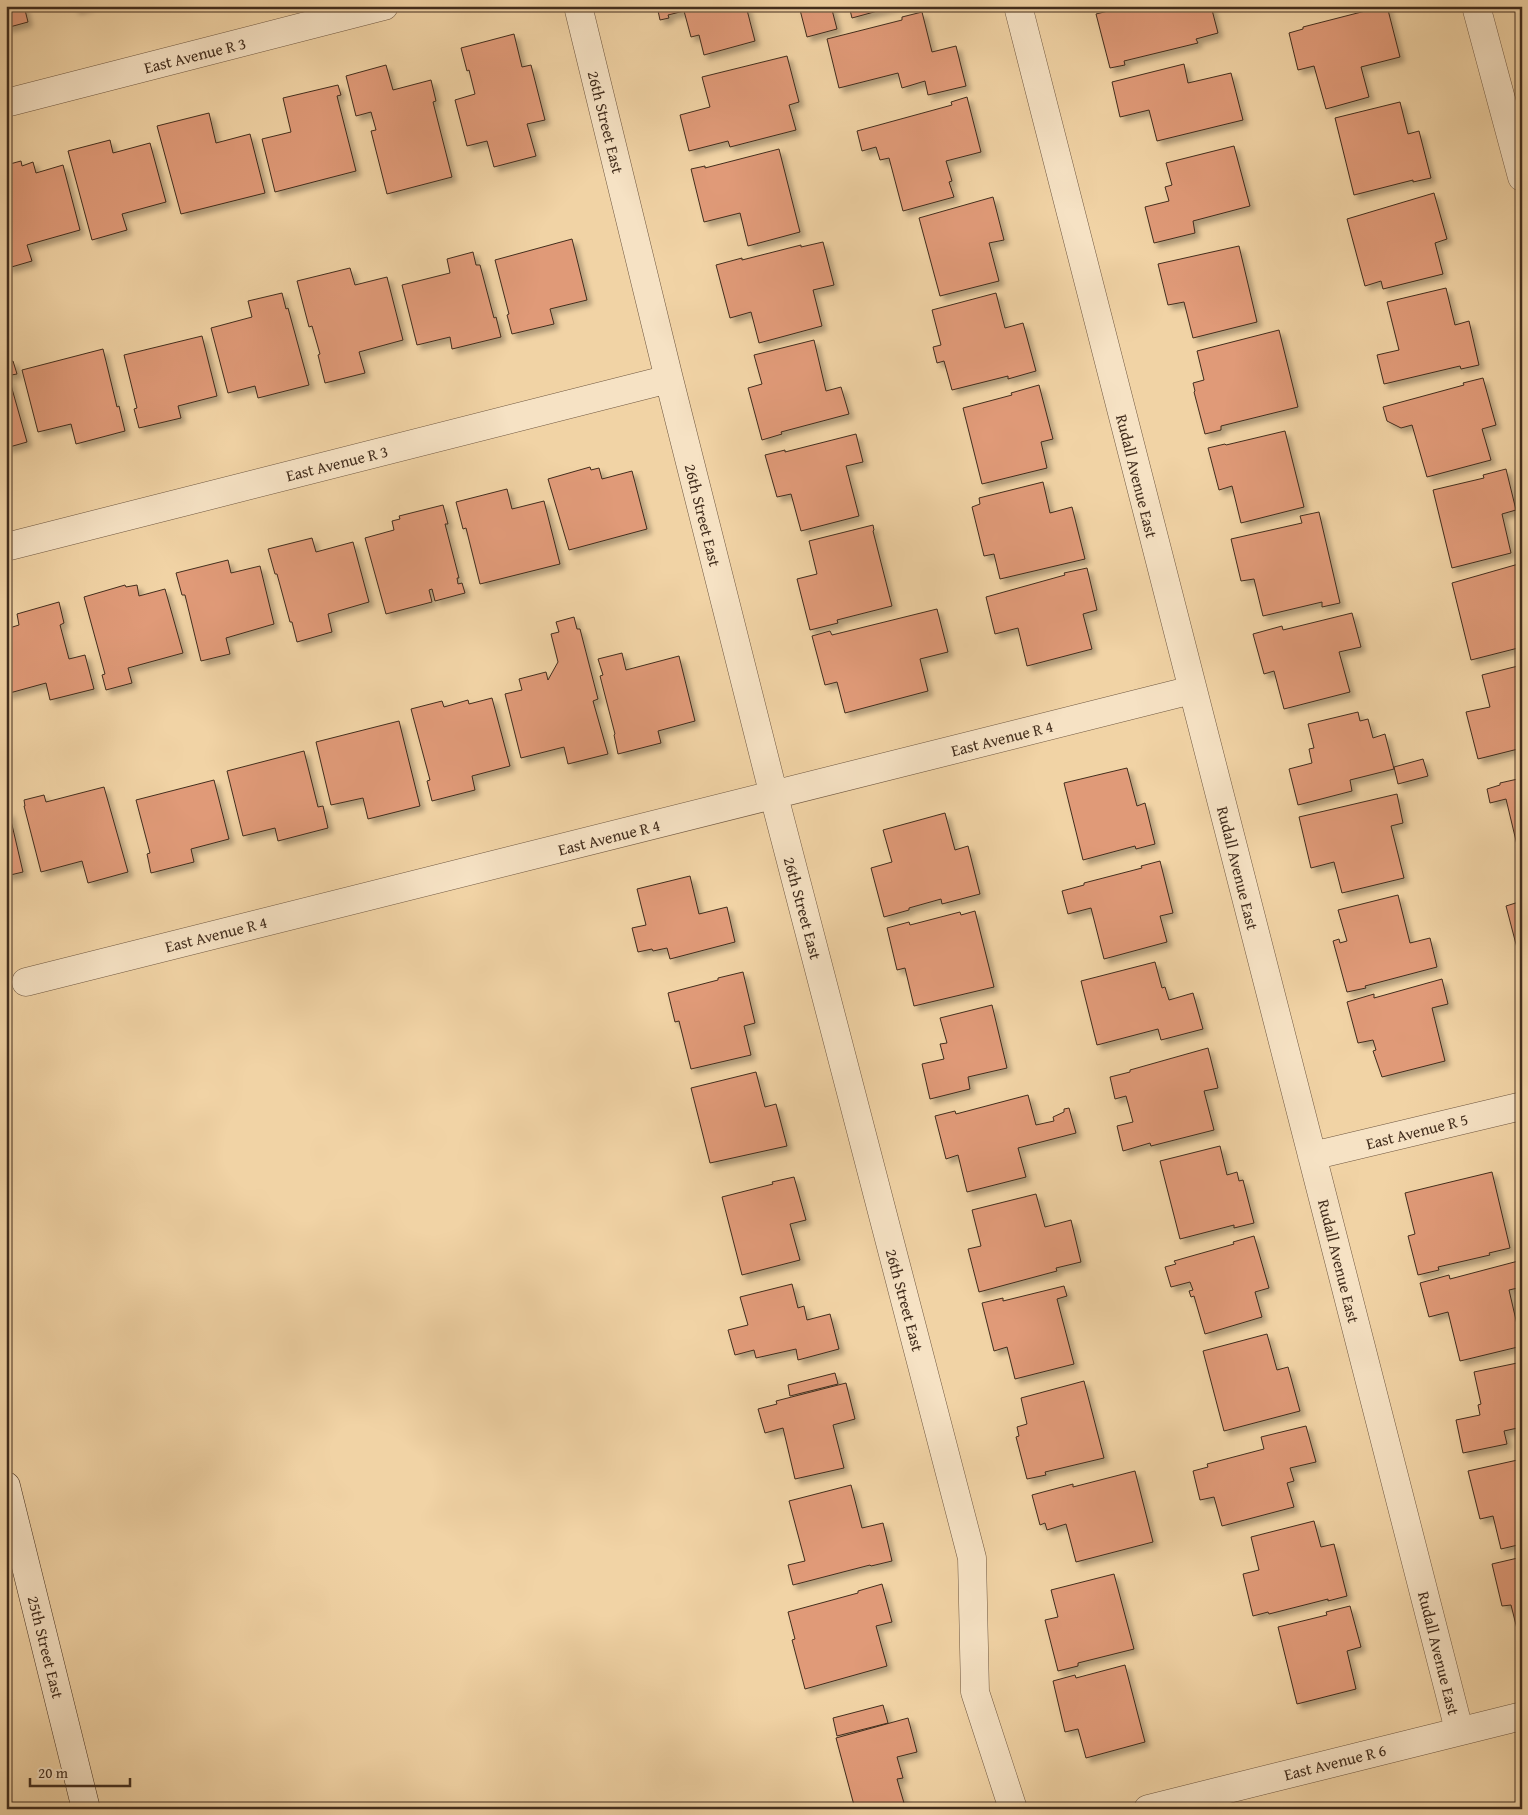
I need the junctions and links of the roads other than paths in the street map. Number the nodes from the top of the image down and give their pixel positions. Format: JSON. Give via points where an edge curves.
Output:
{"nodes":[{"id":1,"x":384,"y":6,"type":"edge"},
{"id":2,"x":578,"y":6,"type":"edge"},
{"id":3,"x":1018,"y":6,"type":"edge"},
{"id":4,"x":1476,"y":6,"type":"edge"},
{"id":5,"x":6,"y":103,"type":"edge"},
{"id":6,"x":1522,"y":177,"type":"edge"},
{"id":7,"x":668,"y":380,"type":"junction"},
{"id":8,"x":6,"y":547,"type":"edge"},
{"id":9,"x":1192,"y":690,"type":"junction"},
{"id":10,"x":774,"y":796,"type":"junction"},
{"id":11,"x":26,"y":982,"type":"dead end"},
{"id":12,"x":1522,"y":1106,"type":"edge"},
{"id":13,"x":1312,"y":1156,"type":"junction"},
{"id":14,"x":6,"y":1486,"type":"edge"},
{"id":15,"x":1522,"y":1716,"type":"edge"},
{"id":16,"x":1459,"y":1730,"type":"junction"},
{"id":17,"x":86,"y":1809,"type":"edge"},
{"id":18,"x":1013,"y":1809,"type":"edge"},
{"id":19,"x":1148,"y":1809,"type":"edge"}],
"edges":[{"from":1,"to":5,"type":"street","name":"East Avenue R 3"},
{"from":2,"to":7,"type":"street","name":"26th Street East"},
{"from":3,"to":9,"type":"street","name":"Rudall Avenue East"},
{"from":4,"to":6,"type":"street"},
{"from":7,"to":8,"type":"street","name":"East Avenue R 3"},
{"from":7,"to":10,"type":"street","name":"26th Street East"},
{"from":9,"to":10,"type":"street","name":"East Avenue R 4"},
{"from":9,"to":13,"type":"street","name":"Rudall Avenue East"},
{"from":10,"to":11,"type":"street","name":"East Avenue R 4"},
{"from":10,"to":18,"type":"street","name":"26th Street East","via":[[972,1558],[975,1692]]},
{"from":12,"to":13,"type":"street","name":"East Avenue R 5"},
{"from":13,"to":16,"type":"street","name":"Rudall Avenue East"},
{"from":14,"to":17,"type":"street","name":"25th Street East"},
{"from":15,"to":16,"type":"street","name":"East Avenue R 6"},
{"from":16,"to":19,"type":"street","name":"East Avenue R 6"}]}
